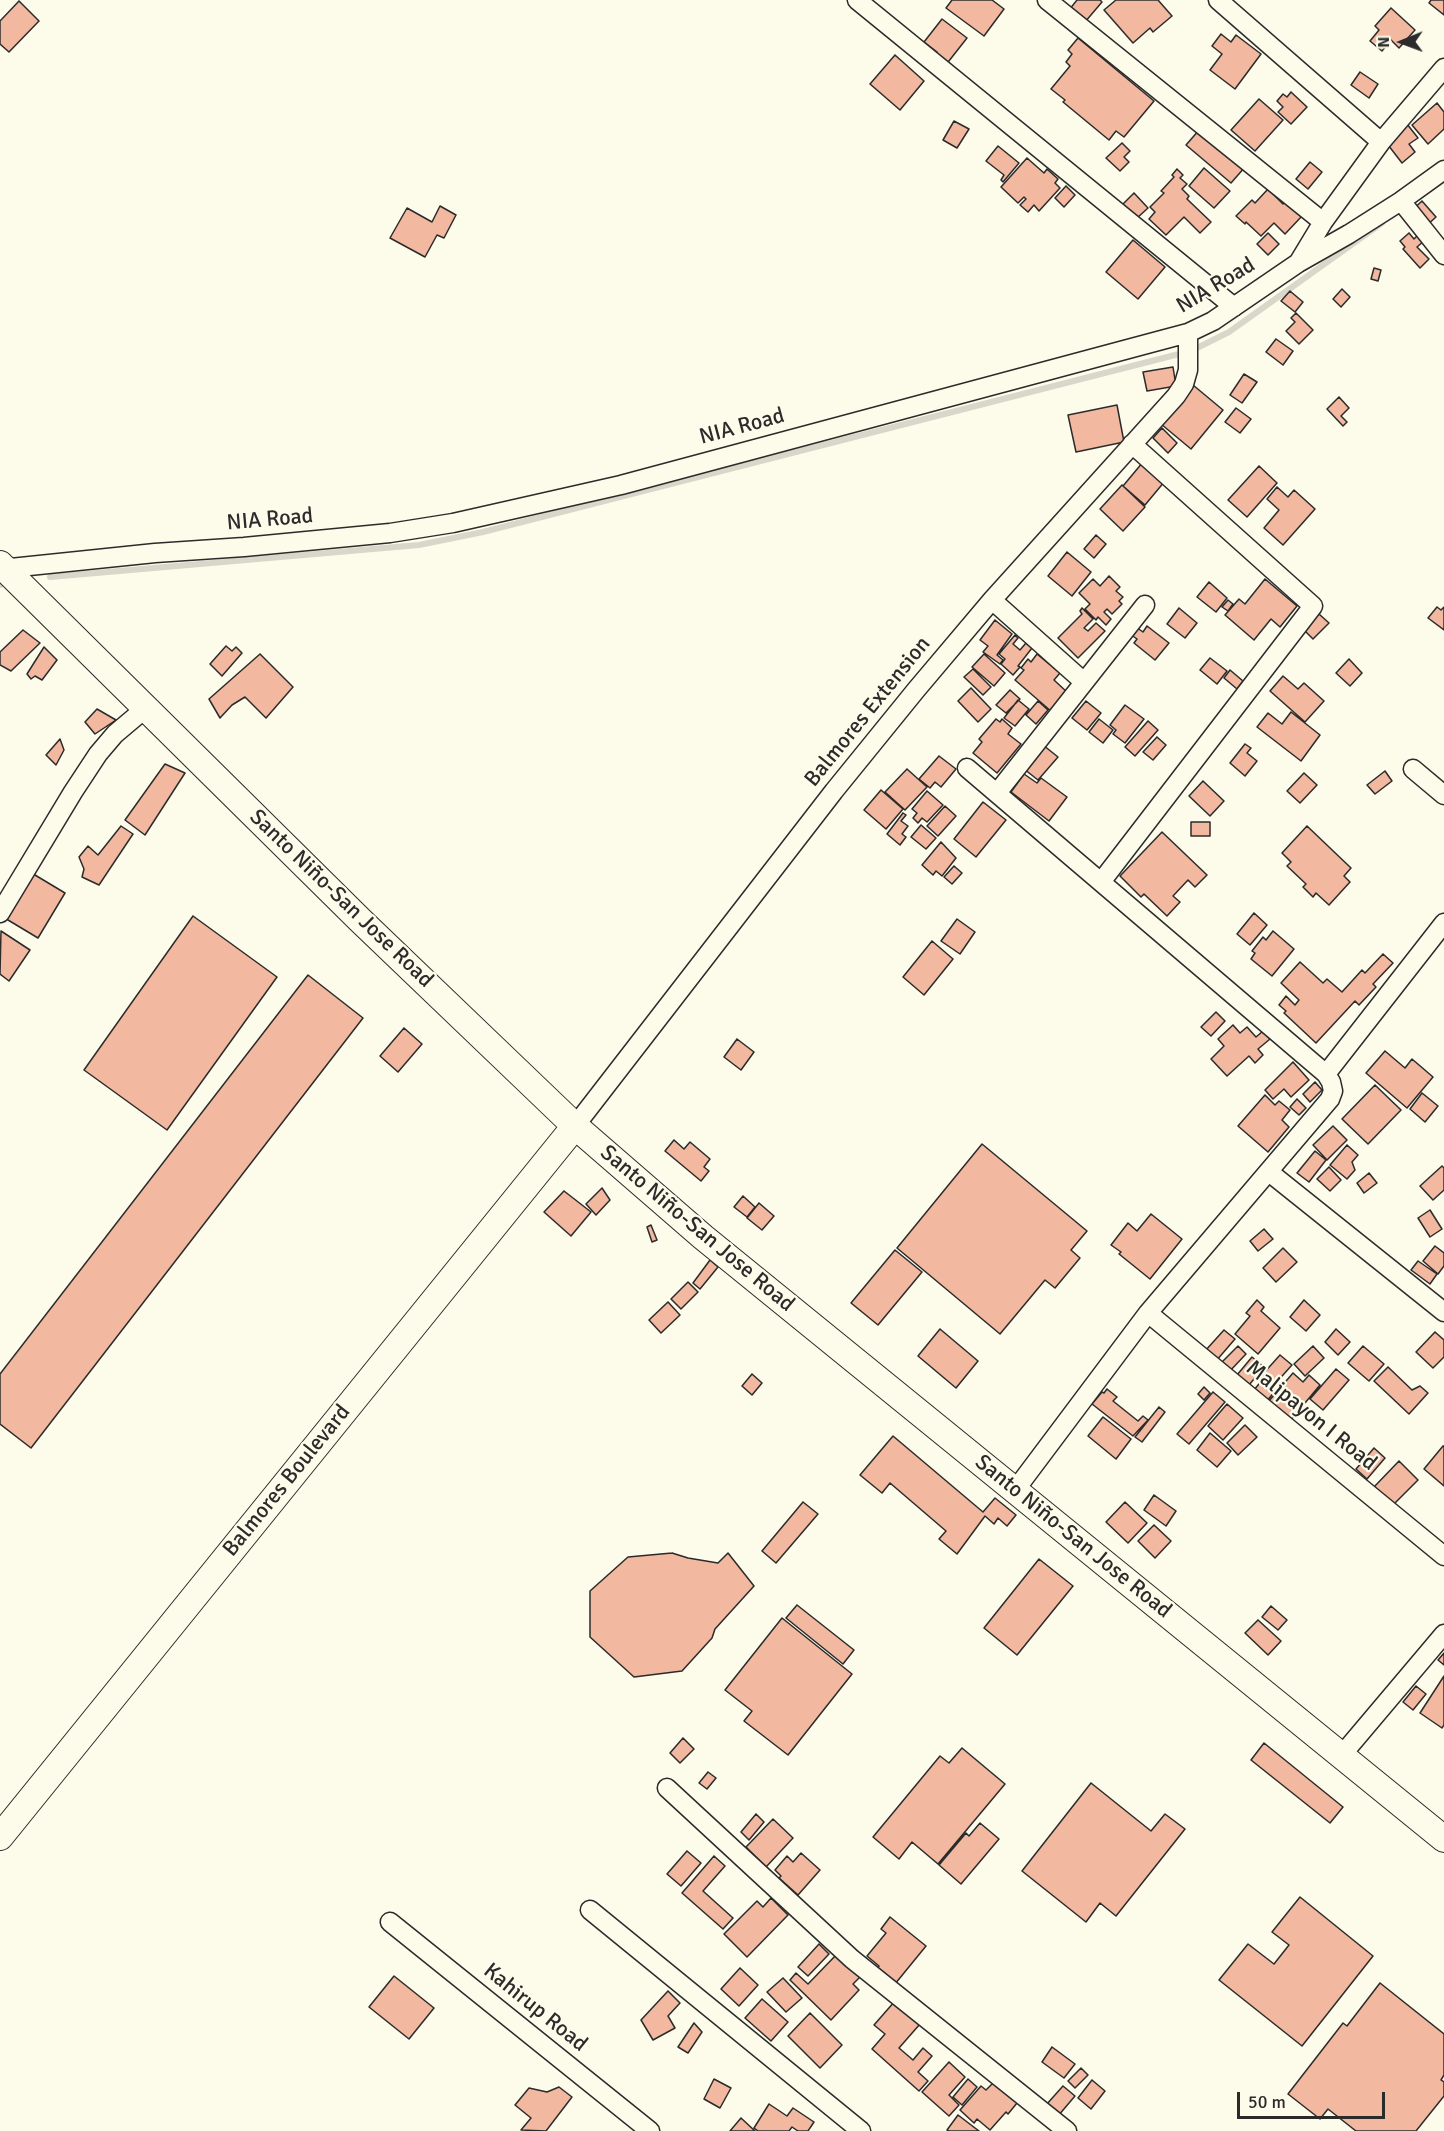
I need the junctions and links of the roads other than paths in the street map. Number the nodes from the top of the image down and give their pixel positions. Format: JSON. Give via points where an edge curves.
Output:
{"nodes":[{"id":1,"x":857,"y":0,"type":"edge"},
{"id":2,"x":1047,"y":0,"type":"edge"},
{"id":3,"x":1218,"y":0,"type":"edge"},
{"id":4,"x":1444,"y":68,"type":"edge"},
{"id":5,"x":1382,"y":142,"type":"junction"},
{"id":6,"x":1444,"y":170,"type":"edge"},
{"id":7,"x":1401,"y":201,"type":"junction"},
{"id":8,"x":1323,"y":222,"type":"junction"},
{"id":9,"x":1444,"y":255,"type":"edge"},
{"id":10,"x":1298,"y":263,"type":"junction"},
{"id":11,"x":1234,"y":307,"type":"junction"},
{"id":12,"x":1188,"y":333,"type":"junction"},
{"id":13,"x":1132,"y":444,"type":"junction"},
{"id":14,"x":1,"y":567,"type":"edge"},
{"id":15,"x":992,"y":600,"type":"junction"},
{"id":16,"x":1145,"y":605,"type":"dead end"},
{"id":17,"x":1084,"y":682,"type":"junction"},
{"id":18,"x":147,"y":707,"type":"junction"},
{"id":19,"x":967,"y":768,"type":"dead end"},
{"id":20,"x":1413,"y":769,"type":"dead end"},
{"id":21,"x":997,"y":793,"type":"junction"},
{"id":22,"x":1444,"y":795,"type":"edge"},
{"id":23,"x":1101,"y":882,"type":"junction"},
{"id":24,"x":0,"y":914,"type":"edge"},
{"id":25,"x":1444,"y":923,"type":"edge"},
{"id":26,"x":1326,"y":1074,"type":"junction"},
{"id":27,"x":575,"y":1126,"type":"junction"},
{"id":28,"x":1269,"y":1172,"type":"junction"},
{"id":29,"x":1444,"y":1312,"type":"edge"},
{"id":30,"x":1148,"y":1313,"type":"junction"},
{"id":31,"x":1016,"y":1490,"type":"junction"},
{"id":32,"x":1444,"y":1556,"type":"edge"},
{"id":33,"x":1444,"y":1634,"type":"edge"},
{"id":34,"x":1341,"y":1756,"type":"junction"},
{"id":35,"x":667,"y":1788,"type":"dead end"},
{"id":36,"x":0,"y":1837,"type":"edge"},
{"id":37,"x":1444,"y":1839,"type":"edge"},
{"id":38,"x":590,"y":1910,"type":"dead end"},
{"id":39,"x":390,"y":1922,"type":"dead end"},
{"id":40,"x":650,"y":2131,"type":"edge"},
{"id":41,"x":861,"y":2131,"type":"edge"},
{"id":42,"x":1068,"y":2131,"type":"edge"}],
"edges":[{"from":1,"to":11,"type":"street"},
{"from":2,"to":8,"type":"street"},
{"from":3,"to":5,"type":"street"},
{"from":4,"to":5,"type":"street"},
{"from":5,"to":8,"type":"street"},
{"from":6,"to":7,"type":"street","name":"NIA Road"},
{"from":7,"to":9,"type":"street"},
{"from":7,"to":10,"type":"street","name":"NIA Road"},
{"from":8,"to":10,"type":"street"},
{"from":10,"to":11,"type":"street","name":"NIA Road"},
{"from":11,"to":12,"type":"street","name":"NIA Road"},
{"from":12,"to":13,"type":"street","name":"Balmores Extension","via":[[1184,384]]},
{"from":12,"to":14,"type":"street","name":"NIA Road","via":[[621,485],[453,523],[368,535]]},
{"from":13,"to":15,"type":"street","name":"Balmores Extension"},
{"from":13,"to":23,"type":"street","via":[[1313,606]]},
{"from":14,"to":18,"type":"main road","name":"Santo Niño-San Jose Road"},
{"from":15,"to":17,"type":"street"},
{"from":15,"to":27,"type":"street","name":"Balmores Extension","via":[[834,791]]},
{"from":16,"to":17,"type":"street"},
{"from":17,"to":21,"type":"street"},
{"from":18,"to":24,"type":"street","via":[[98,753]]},
{"from":18,"to":27,"type":"main road","name":"Santo Niño-San Jose Road","via":[[360,920]]},
{"from":19,"to":21,"type":"street"},
{"from":20,"to":22,"type":"street"},
{"from":21,"to":23,"type":"street"},
{"from":23,"to":26,"type":"street"},
{"from":25,"to":26,"type":"street"},
{"from":26,"to":28,"type":"street","via":[[1333,1091],[1330,1099]]},
{"from":27,"to":31,"type":"main road","name":"Santo Niño-San Jose Road","via":[[703,1237]]},
{"from":27,"to":36,"type":"main road","name":"Balmores Boulevard"},
{"from":28,"to":29,"type":"street"},
{"from":28,"to":30,"type":"street"},
{"from":30,"to":31,"type":"street"},
{"from":30,"to":32,"type":"street","name":"Malipayon I Road"},
{"from":31,"to":34,"type":"main road","name":"Santo Niño-San Jose Road"},
{"from":33,"to":34,"type":"street"},
{"from":34,"to":37,"type":"main road","name":"Santo Niño-San Jose Road"},
{"from":35,"to":42,"type":"street","via":[[852,1959]]},
{"from":38,"to":41,"type":"street"},
{"from":39,"to":40,"type":"street","name":"Kahirup Road"}]}
